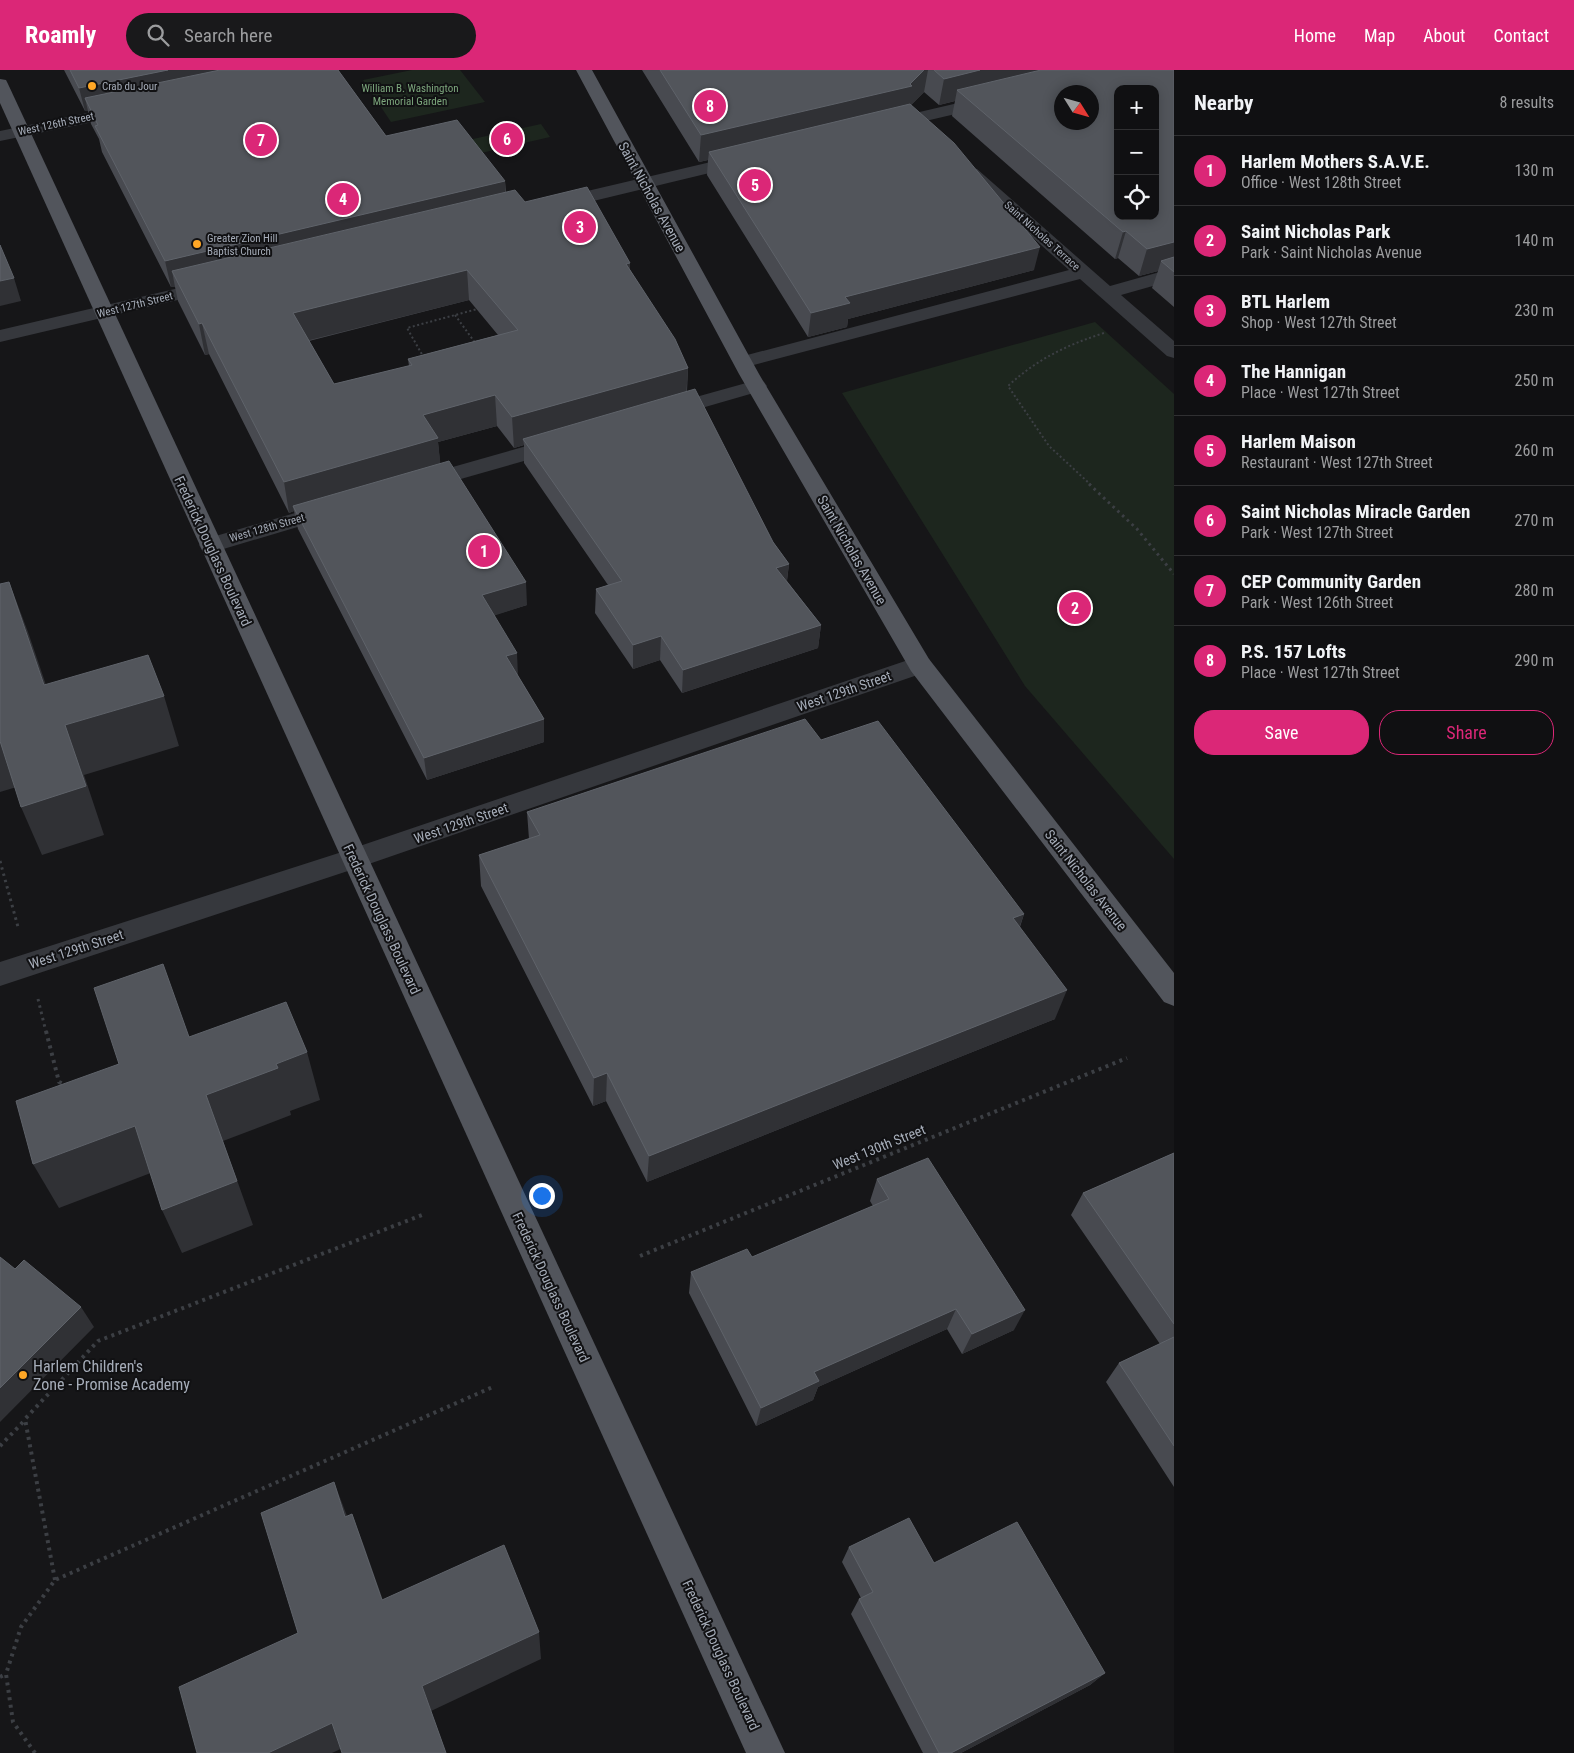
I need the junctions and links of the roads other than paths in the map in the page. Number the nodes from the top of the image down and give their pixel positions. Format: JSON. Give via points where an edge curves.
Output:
{"nodes":[{"id":1,"x":584,"y":70,"type":"edge"},
{"id":2,"x":0,"y":84,"type":"edge"},
{"id":3,"x":1004,"y":97,"type":"edge"},
{"id":4,"x":145,"y":106,"type":"edge"},
{"id":5,"x":911,"y":119,"type":"junction"},
{"id":6,"x":874,"y":128,"type":"edge"},
{"id":7,"x":21,"y":131,"type":"junction"},
{"id":8,"x":927,"y":133,"type":"edge"},
{"id":9,"x":0,"y":136,"type":"edge"},
{"id":10,"x":761,"y":155,"type":"edge"},
{"id":11,"x":959,"y":162,"type":"edge"},
{"id":12,"x":644,"y":183,"type":"junction"},
{"id":13,"x":536,"y":209,"type":"edge"},
{"id":14,"x":1083,"y":272,"type":"junction"},
{"id":15,"x":1174,"y":274,"type":"edge"},
{"id":16,"x":229,"y":282,"type":"edge"},
{"id":17,"x":1106,"y":293,"type":"junction"},
{"id":18,"x":104,"y":312,"type":"junction"},
{"id":19,"x":0,"y":336,"type":"edge"},
{"id":20,"x":1174,"y":352,"type":"edge"},
{"id":21,"x":743,"y":362,"type":"junction"},
{"id":22,"x":757,"y":386,"type":"junction"},
{"id":23,"x":643,"y":419,"type":"edge"},
{"id":24,"x":578,"y":438,"type":"edge"},
{"id":25,"x":401,"y":490,"type":"edge"},
{"id":26,"x":353,"y":503,"type":"edge"},
{"id":27,"x":210,"y":545,"type":"junction"},
{"id":28,"x":920,"y":665,"type":"junction"},
{"id":29,"x":354,"y":859,"type":"junction"},
{"id":30,"x":0,"y":974,"type":"edge"},
{"id":31,"x":1174,"y":994,"type":"edge"},
{"id":32,"x":766,"y":1753,"type":"edge"}],
"edges":[{"from":1,"to":12,"type":"main road","name":"Saint Nicholas Avenue"},
{"from":2,"to":7,"type":"main road","name":"Frederick Douglass Boulevard"},
{"from":3,"to":5,"type":"street"},
{"from":4,"to":7,"type":"street","name":"West 126th Street"},
{"from":5,"to":6,"type":"street"},
{"from":5,"to":8,"type":"street"},
{"from":7,"to":9,"type":"street","name":"West 126th Street"},
{"from":7,"to":18,"type":"main road","name":"Frederick Douglass Boulevard"},
{"from":10,"to":12,"type":"street"},
{"from":11,"to":14,"type":"street","name":"Saint Nicholas Terrace"},
{"from":12,"to":13,"type":"street"},
{"from":12,"to":21,"type":"main road","name":"Saint Nicholas Avenue"},
{"from":14,"to":17,"type":"street","name":"Saint Nicholas Terrace"},
{"from":14,"to":21,"type":"street"},
{"from":15,"to":17,"type":"street"},
{"from":16,"to":18,"type":"street","name":"West 127th Street"},
{"from":17,"to":20,"type":"street","name":"Saint Nicholas Terrace"},
{"from":18,"to":19,"type":"street","name":"West 127th Street"},
{"from":18,"to":27,"type":"main road","name":"Frederick Douglass Boulevard"},
{"from":21,"to":22,"type":"main road","name":"Saint Nicholas Avenue"},
{"from":22,"to":23,"type":"street"},
{"from":22,"to":28,"type":"main road","name":"Saint Nicholas Avenue"},
{"from":24,"to":25,"type":"street"},
{"from":26,"to":27,"type":"street","name":"West 128th Street"},
{"from":27,"to":29,"type":"main road","name":"Frederick Douglass Boulevard"},
{"from":28,"to":29,"type":"street","name":"West 129th Street"},
{"from":28,"to":31,"type":"main road","name":"Saint Nicholas Avenue"},
{"from":29,"to":30,"type":"street","name":"West 129th Street"},
{"from":29,"to":32,"type":"main road","name":"Frederick Douglass Boulevard"}]}
